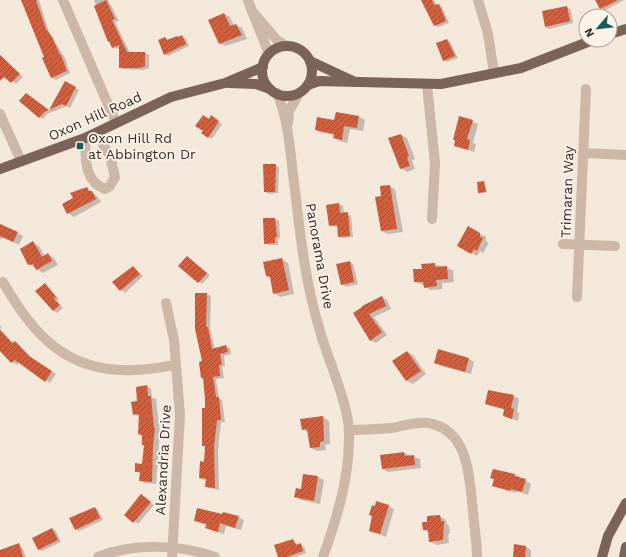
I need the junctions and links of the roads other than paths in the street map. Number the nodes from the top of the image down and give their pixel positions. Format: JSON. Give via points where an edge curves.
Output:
{"nodes":[{"id":1,"x":63,"y":0,"type":"edge"},
{"id":2,"x":248,"y":0,"type":"edge"},
{"id":3,"x":478,"y":0,"type":"edge"},
{"id":4,"x":252,"y":11,"type":"junction"},
{"id":5,"x":286,"y":46,"type":"junction"},
{"id":6,"x":578,"y":46,"type":"edge"},
{"id":7,"x":269,"y":54,"type":"junction"},
{"id":8,"x":310,"y":61,"type":"junction"},
{"id":9,"x":263,"y":67,"type":"junction"},
{"id":10,"x":494,"y":73,"type":"junction"},
{"id":11,"x":357,"y":82,"type":"junction"},
{"id":12,"x":224,"y":83,"type":"junction"},
{"id":13,"x":308,"y":85,"type":"junction"},
{"id":14,"x":427,"y":85,"type":"junction"},
{"id":15,"x":586,"y":89,"type":"dead end"},
{"id":16,"x":273,"y":91,"type":"junction"},
{"id":17,"x":299,"y":93,"type":"junction"},
{"id":18,"x":0,"y":114,"type":"edge"},
{"id":19,"x":116,"y":123,"type":"junction"},
{"id":20,"x":288,"y":130,"type":"junction"},
{"id":21,"x":96,"y":132,"type":"junction"},
{"id":22,"x":85,"y":138,"type":"junction"},
{"id":23,"x":583,"y":153,"type":"junction"},
{"id":24,"x":626,"y":155,"type":"edge"},
{"id":25,"x":21,"y":161,"type":"junction"},
{"id":26,"x":0,"y":169,"type":"edge"},
{"id":27,"x":432,"y":219,"type":"dead end"},
{"id":28,"x":563,"y":244,"type":"dead end"},
{"id":29,"x":579,"y":245,"type":"junction"},
{"id":30,"x":615,"y":246,"type":"dead end"},
{"id":31,"x":3,"y":282,"type":"dead end"},
{"id":32,"x":577,"y":297,"type":"dead end"},
{"id":33,"x":166,"y":303,"type":"dead end"},
{"id":34,"x":176,"y":364,"type":"junction"},
{"id":35,"x":349,"y":430,"type":"junction"},
{"id":36,"x":626,"y":503,"type":"edge"},
{"id":37,"x":626,"y":547,"type":"edge"},
{"id":38,"x":173,"y":552,"type":"edge"},
{"id":39,"x":98,"y":557,"type":"edge"},
{"id":40,"x":215,"y":557,"type":"edge"},
{"id":41,"x":323,"y":557,"type":"edge"},
{"id":42,"x":477,"y":557,"type":"edge"},
{"id":43,"x":602,"y":557,"type":"edge"},
{"id":44,"x":624,"y":557,"type":"edge"}],
"edges":[{"from":1,"to":19,"type":"street"},
{"from":2,"to":4,"type":"street"},
{"from":3,"to":10,"type":"street","via":[[488,34]]},
{"from":4,"to":5,"type":"street"},
{"from":4,"to":7,"type":"street"},
{"from":5,"to":7,"type":"main road"},
{"from":5,"to":8,"type":"main road","via":[[304,53]]},
{"from":6,"to":10,"type":"main road","via":[[521,68]]},
{"from":7,"to":9,"type":"main road"},
{"from":8,"to":11,"type":"main road"},
{"from":8,"to":13,"type":"main road","via":[[312,73]]},
{"from":9,"to":12,"type":"main road","name":"Oxon Hill Road"},
{"from":9,"to":16,"type":"main road","via":[[265,82]]},
{"from":10,"to":14,"type":"main road"},
{"from":11,"to":13,"type":"main road","via":[[319,81]]},
{"from":11,"to":14,"type":"main road"},
{"from":12,"to":16,"type":"main road","name":"Oxon Hill Road","via":[[256,84]]},
{"from":12,"to":19,"type":"main road","name":"Oxon Hill Road","via":[[171,97]]},
{"from":13,"to":17,"type":"main road"},
{"from":14,"to":27,"type":"street","via":[[435,163]]},
{"from":15,"to":23,"type":"street","name":"Trimaran Way"},
{"from":16,"to":17,"type":"main road","via":[[292,95]]},
{"from":16,"to":20,"type":"street","name":"Panorama Drive","via":[[283,107]]},
{"from":17,"to":20,"type":"street","name":"Panorama Drive","via":[[290,111]]},
{"from":18,"to":25,"type":"street"},
{"from":19,"to":21,"type":"main road","name":"Oxon Hill Road"},
{"from":20,"to":35,"type":"street","name":"Panorama Drive","via":[[301,250],[310,296]]},
{"from":21,"to":22,"type":"main road","name":"Oxon Hill Road"},
{"from":21,"to":22,"type":"street","via":[[110,156],[115,177],[105,189],[95,185],[88,174]]},
{"from":22,"to":25,"type":"main road","name":"Oxon Hill Road"},
{"from":23,"to":24,"type":"street"},
{"from":23,"to":29,"type":"street","name":"Trimaran Way"},
{"from":25,"to":26,"type":"main road","name":"Oxon Hill Road"},
{"from":28,"to":29,"type":"street"},
{"from":29,"to":30,"type":"street"},
{"from":29,"to":32,"type":"street","name":"Trimaran Way"},
{"from":31,"to":34,"type":"street","via":[[31,325],[48,343],[75,359],[97,368],[117,370]]},
{"from":33,"to":34,"type":"street","name":"Alexandria Drive","via":[[173,330]]},
{"from":34,"to":38,"type":"street","name":"Alexandria Drive","via":[[180,438]]},
{"from":35,"to":41,"type":"street","name":"Panorama Drive","via":[[349,453],[343,491]]},
{"from":35,"to":42,"type":"street","via":[[429,423],[451,434],[462,450],[468,470]]},
{"from":36,"to":43,"type":"main road","via":[[608,536]]},
{"from":37,"to":44,"type":"main road"},
{"from":38,"to":39,"type":"street","via":[[124,550]]},
{"from":38,"to":40,"type":"street"}]}
